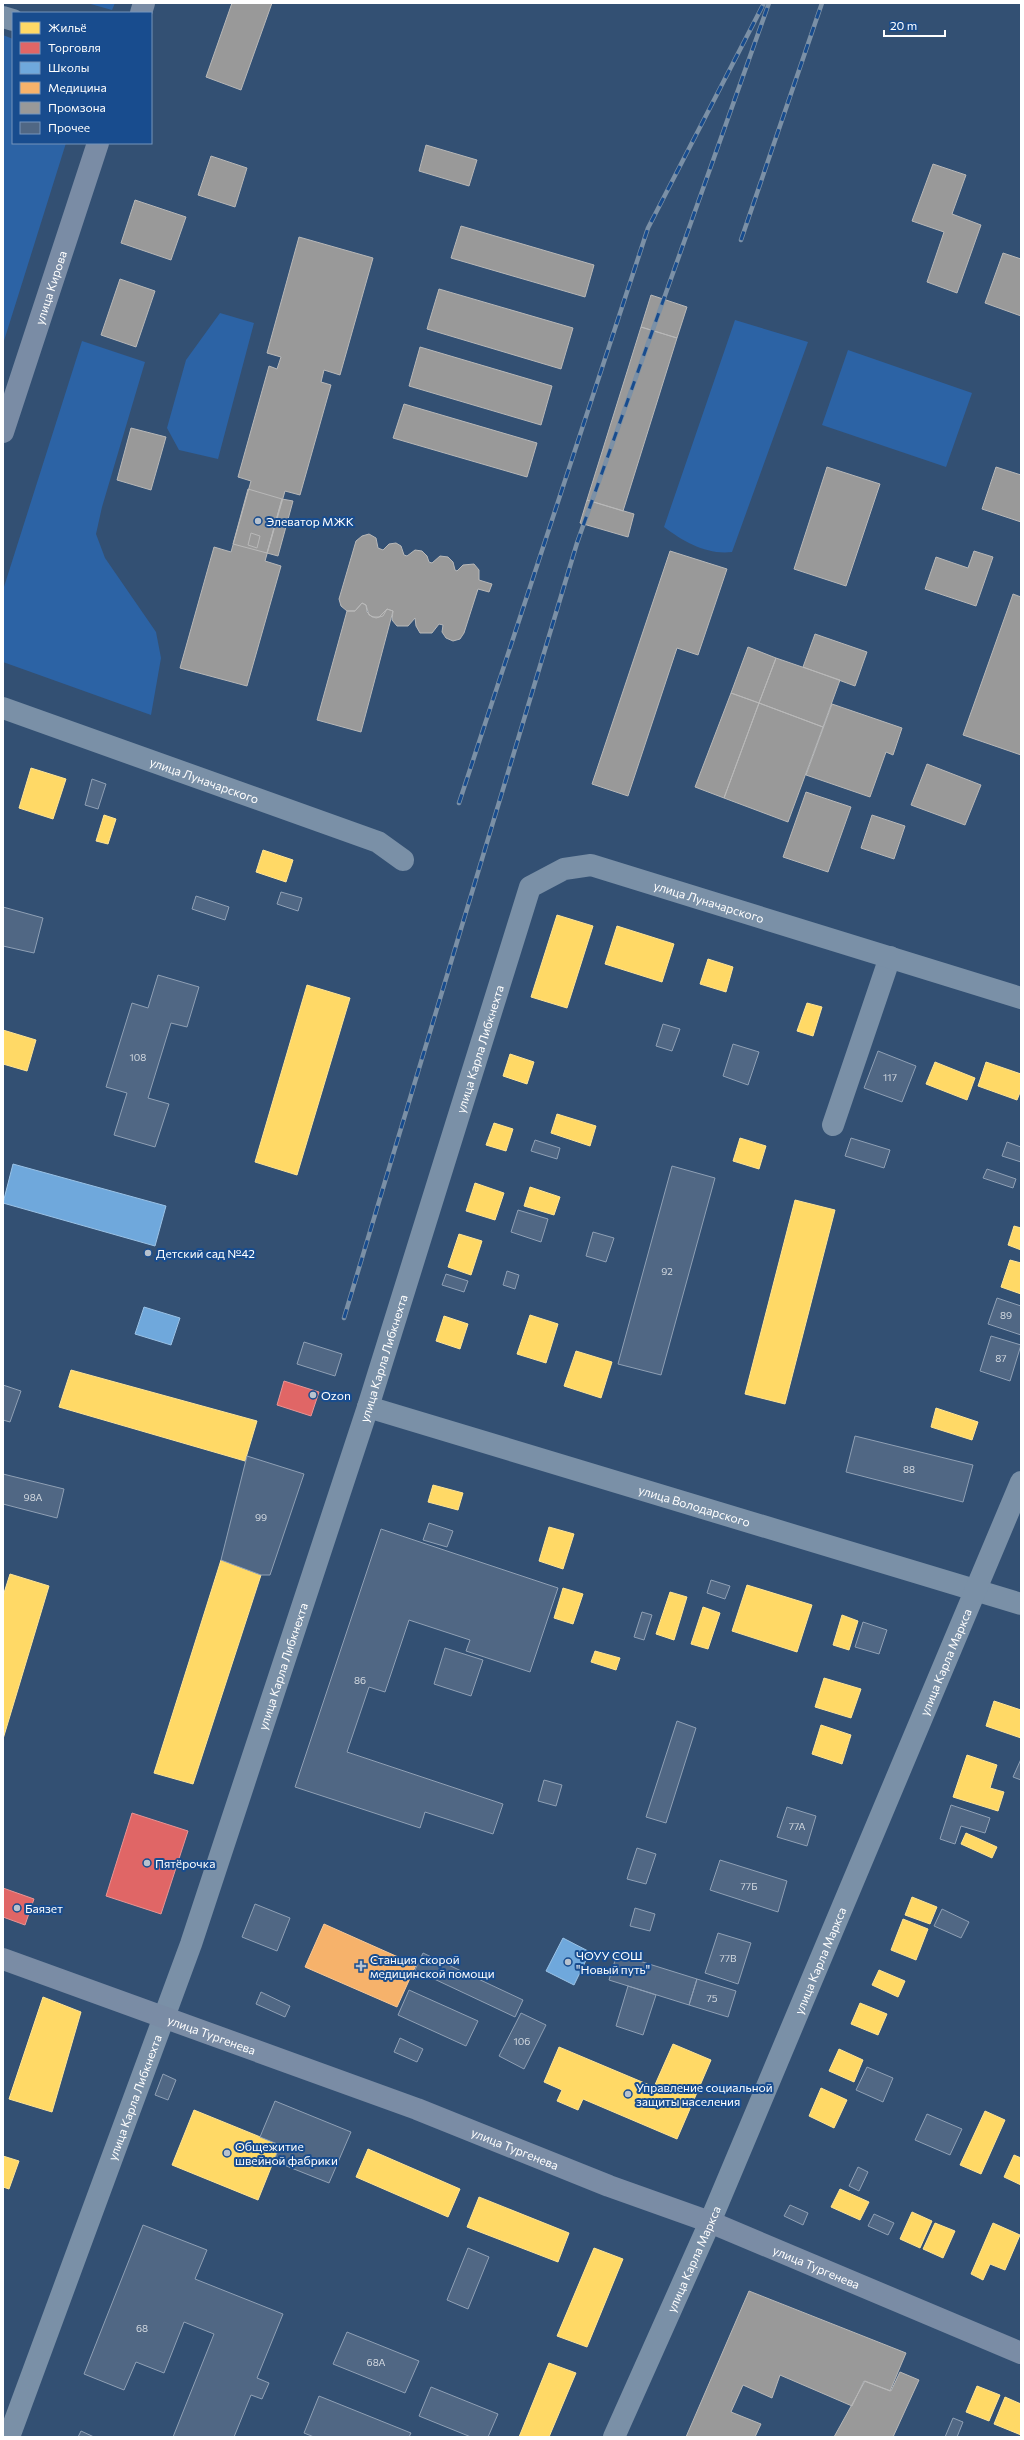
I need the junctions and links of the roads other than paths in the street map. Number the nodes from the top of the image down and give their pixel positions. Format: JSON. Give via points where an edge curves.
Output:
{"nodes":[{"id":1,"x":98,"y":144,"type":"edge"},
{"id":2,"x":3,"y":432,"type":"edge"},
{"id":3,"x":3,"y":708,"type":"edge"},
{"id":4,"x":402,"y":860,"type":"dead end"},
{"id":5,"x":530,"y":887,"type":"joint"},
{"id":6,"x":890,"y":957,"type":"junction"},
{"id":7,"x":1021,"y":998,"type":"edge"},
{"id":8,"x":833,"y":1125,"type":"dead end"},
{"id":9,"x":368,"y":1407,"type":"junction"},
{"id":10,"x":1021,"y":1482,"type":"edge"},
{"id":11,"x":975,"y":1590,"type":"junction"},
{"id":12,"x":1021,"y":1604,"type":"edge"},
{"id":13,"x":3,"y":1959,"type":"edge"},
{"id":14,"x":163,"y":2016,"type":"junction"},
{"id":15,"x":710,"y":2222,"type":"junction"},
{"id":16,"x":1021,"y":2353,"type":"edge"},
{"id":17,"x":9,"y":2437,"type":"edge"},
{"id":18,"x":614,"y":2437,"type":"edge"}],
"edges":[{"from":1,"to":2,"type":"main road","name":"улица Кирова"},
{"from":3,"to":4,"type":"street","name":"улица Луначарского","via":[[378,842]]},
{"from":5,"to":6,"type":"street","name":"улица Луначарского","via":[[564,868],[591,865]]},
{"from":5,"to":9,"type":"street","name":"улица Карла Либкнехта"},
{"from":6,"to":7,"type":"street","name":"улица Луначарского"},
{"from":6,"to":8,"type":"street"},
{"from":9,"to":11,"type":"street","name":"улица Володарского"},
{"from":9,"to":14,"type":"street","name":"улица Карла Либкнехта","via":[[191,1944]]},
{"from":10,"to":11,"type":"street","name":"улица Карла Маркса"},
{"from":11,"to":12,"type":"street","name":"улица Володарского"},
{"from":11,"to":15,"type":"street","name":"улица Карла Маркса"},
{"from":13,"to":14,"type":"main road","name":"улица Тургенева"},
{"from":14,"to":15,"type":"main road","name":"улица Тургенева","via":[[417,2109],[609,2186]]},
{"from":14,"to":17,"type":"street","name":"улица Карла Либкнехта"},
{"from":15,"to":16,"type":"main road","name":"улица Тургенева"},
{"from":15,"to":18,"type":"street","name":"улица Карла Маркса"}]}
